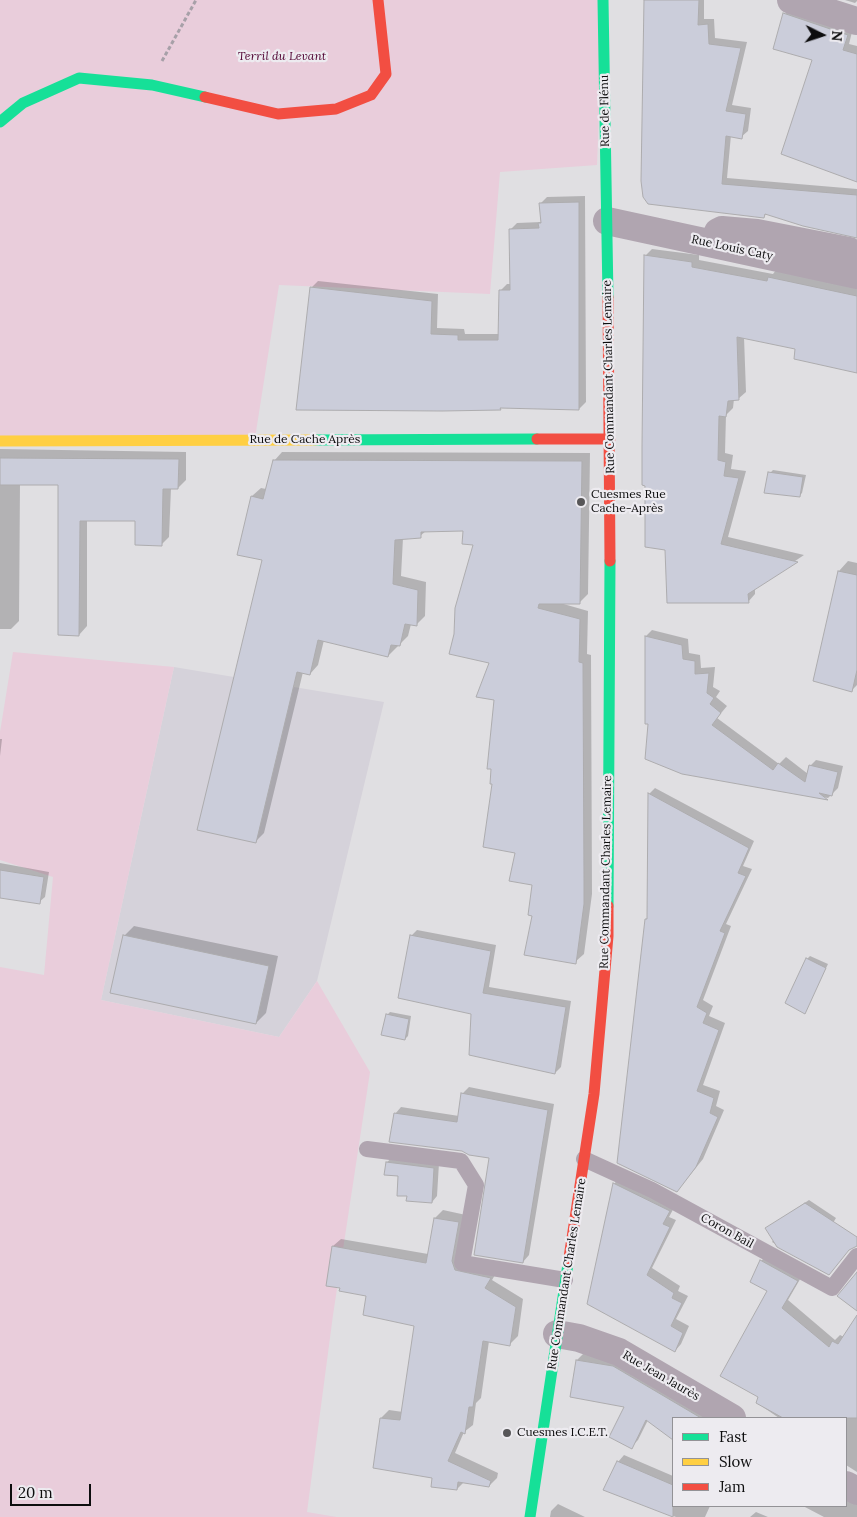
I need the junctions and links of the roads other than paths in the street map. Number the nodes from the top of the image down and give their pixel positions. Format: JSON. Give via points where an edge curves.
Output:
{"nodes":[{"id":1,"x":378,"y":0,"type":"edge"},
{"id":2,"x":603,"y":0,"type":"edge"},
{"id":3,"x":791,"y":0,"type":"edge"},
{"id":4,"x":856,"y":21,"type":"edge"},
{"id":5,"x":0,"y":122,"type":"edge"},
{"id":6,"x":607,"y":221,"type":"junction"},
{"id":7,"x":853,"y":263,"type":"edge"},
{"id":8,"x":610,"y":439,"type":"junction"},
{"id":9,"x":0,"y":441,"type":"edge"},
{"id":10,"x":368,"y":1149,"type":"dead end"},
{"id":11,"x":584,"y":1159,"type":"junction"},
{"id":12,"x":857,"y":1256,"type":"edge"},
{"id":13,"x":565,"y":1280,"type":"junction"},
{"id":14,"x":557,"y":1334,"type":"junction"},
{"id":15,"x":730,"y":1417,"type":"edge"},
{"id":16,"x":530,"y":1517,"type":"edge"}],
"edges":[{"from":1,"to":5,"type":"street","via":[[386,74],[371,95],[336,109],[278,114],[152,84],[78,78],[23,103]]},
{"from":2,"to":6,"type":"street","name":"Rue de Flénu"},
{"from":3,"to":4,"type":"street"},
{"from":6,"to":7,"type":"street","name":"Rue Louis Caty","via":[[695,240]]},
{"from":6,"to":8,"type":"street","name":"Rue Commandant Charles Lemaire"},
{"from":8,"to":9,"type":"street","name":"Rue de Cache Après"},
{"from":8,"to":11,"type":"street","name":"Rue Commandant Charles Lemaire","via":[[608,936],[594,1094]]},
{"from":10,"to":13,"type":"lane","via":[[461,1161],[476,1186],[462,1263]]},
{"from":11,"to":12,"type":"lane","name":"Coron Bail","via":[[652,1190],[832,1288]]},
{"from":11,"to":13,"type":"street","name":"Rue Commandant Charles Lemaire"},
{"from":13,"to":14,"type":"street","name":"Rue Commandant Charles Lemaire"},
{"from":14,"to":15,"type":"street","name":"Rue Jean Jaurès","via":[[619,1352]]},
{"from":14,"to":16,"type":"street","name":"Rue Commandant Charles Lemaire"}]}
